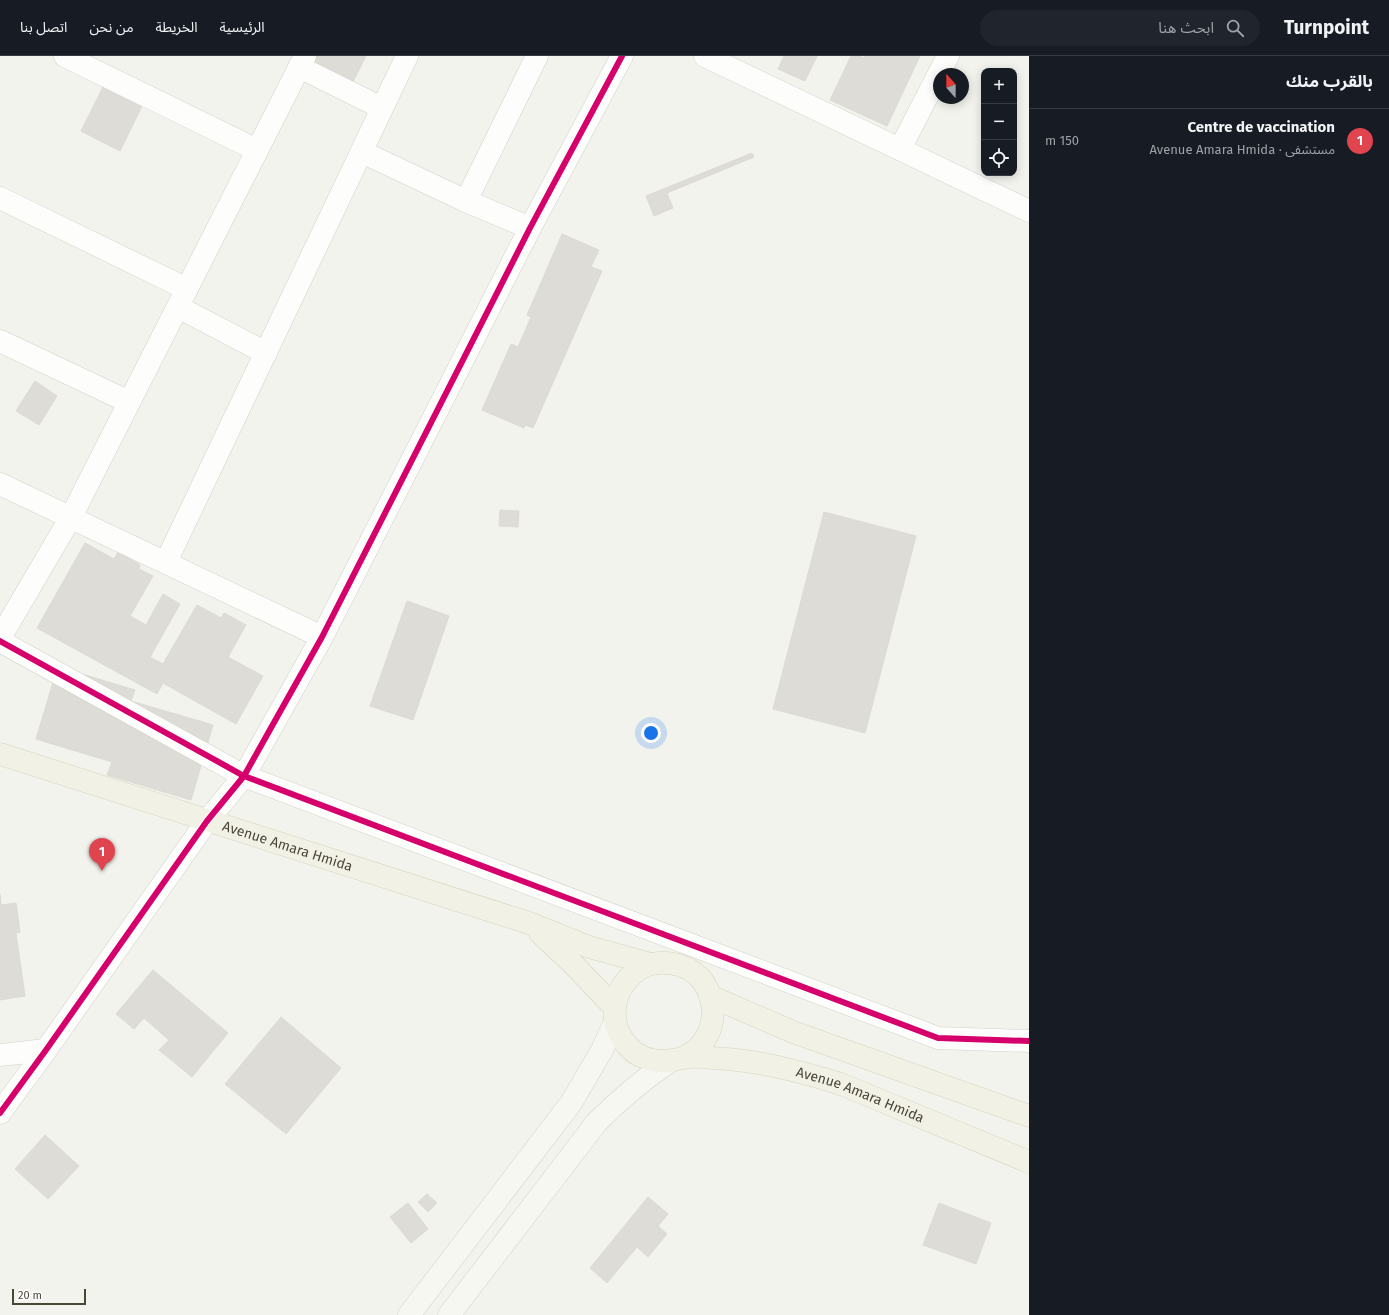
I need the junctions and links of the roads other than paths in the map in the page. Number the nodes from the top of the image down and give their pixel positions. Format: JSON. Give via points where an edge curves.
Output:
{"nodes":[{"id":1,"x":65,"y":56,"type":"edge"},
{"id":2,"x":407,"y":56,"type":"edge"},
{"id":3,"x":537,"y":56,"type":"edge"},
{"id":4,"x":622,"y":56,"type":"edge"},
{"id":5,"x":705,"y":56,"type":"edge"},
{"id":6,"x":948,"y":56,"type":"edge"},
{"id":7,"x":302,"y":62,"type":"edge"},
{"id":8,"x":382,"y":108,"type":"junction"},
{"id":9,"x":900,"y":149,"type":"junction"},
{"id":10,"x":257,"y":150,"type":"junction"},
{"id":11,"x":362,"y":152,"type":"junction"},
{"id":12,"x":0,"y":198,"type":"edge"},
{"id":13,"x":466,"y":201,"type":"junction"},
{"id":14,"x":1029,"y":210,"type":"edge"},
{"id":15,"x":530,"y":228,"type":"junction"},
{"id":16,"x":182,"y":298,"type":"junction"},
{"id":17,"x":0,"y":341,"type":"edge"},
{"id":18,"x":266,"y":353,"type":"junction"},
{"id":19,"x":129,"y":402,"type":"junction"},
{"id":20,"x":0,"y":484,"type":"edge"},
{"id":21,"x":70,"y":517,"type":"junction"},
{"id":22,"x":166,"y":562,"type":"junction"},
{"id":23,"x":322,"y":636,"type":"junction"},
{"id":24,"x":0,"y":640,"type":"edge"},
{"id":25,"x":0,"y":754,"type":"edge"},
{"id":26,"x":244,"y":776,"type":"junction"},
{"id":27,"x":207,"y":820,"type":"junction"},
{"id":28,"x":529,"y":923,"type":"junction"},
{"id":29,"x":678,"y":939,"type":"junction"},
{"id":30,"x":651,"y":964,"type":"junction"},
{"id":31,"x":672,"y":964,"type":"junction"},
{"id":32,"x":710,"y":996,"type":"junction"},
{"id":33,"x":614,"y":1014,"type":"junction"},
{"id":34,"x":1029,"y":1041,"type":"edge"},
{"id":35,"x":46,"y":1050,"type":"junction"},
{"id":36,"x":0,"y":1055,"type":"edge"},
{"id":37,"x":676,"y":1060,"type":"junction"},
{"id":38,"x":0,"y":1113,"type":"edge"},
{"id":39,"x":1029,"y":1116,"type":"edge"},
{"id":40,"x":1029,"y":1162,"type":"edge"},
{"id":41,"x":409,"y":1315,"type":"edge"},
{"id":42,"x":449,"y":1315,"type":"edge"}],
"edges":[{"from":1,"to":10,"type":"street"},
{"from":2,"to":8,"type":"street"},
{"from":3,"to":13,"type":"street"},
{"from":4,"to":15,"type":"street"},
{"from":5,"to":9,"type":"street"},
{"from":6,"to":9,"type":"street"},
{"from":7,"to":8,"type":"street"},
{"from":7,"to":10,"type":"street"},
{"from":8,"to":11,"type":"street"},
{"from":9,"to":14,"type":"street"},
{"from":10,"to":16,"type":"street"},
{"from":11,"to":13,"type":"street"},
{"from":11,"to":18,"type":"street"},
{"from":12,"to":16,"type":"street"},
{"from":13,"to":15,"type":"street"},
{"from":15,"to":23,"type":"street"},
{"from":16,"to":18,"type":"street"},
{"from":16,"to":19,"type":"street"},
{"from":17,"to":19,"type":"street"},
{"from":18,"to":22,"type":"street"},
{"from":19,"to":21,"type":"street"},
{"from":20,"to":21,"type":"street"},
{"from":21,"to":22,"type":"street"},
{"from":21,"to":24,"type":"street"},
{"from":22,"to":23,"type":"street"},
{"from":23,"to":26,"type":"street"},
{"from":24,"to":26,"type":"street"},
{"from":25,"to":27,"type":"main road","name":"Avenue Amara Hmida"},
{"from":26,"to":27,"type":"street"},
{"from":26,"to":29,"type":"street"},
{"from":27,"to":28,"type":"main road","name":"Avenue Amara Hmida"},
{"from":27,"to":35,"type":"street"},
{"from":28,"to":30,"type":"main road","name":"Avenue Amara Hmida","via":[[589,946]]},
{"from":28,"to":33,"type":"main road","name":"Avenue Amara Hmida","via":[[573,964]]},
{"from":29,"to":31,"type":"street"},
{"from":29,"to":34,"type":"street","via":[[938,1038]]},
{"from":30,"to":31,"type":"main road"},
{"from":30,"to":33,"type":"main road","via":[[637,970],[626,980],[618,993]]},
{"from":31,"to":32,"type":"main road","via":[[693,972]]},
{"from":32,"to":37,"type":"main road","via":[[713,1010],[711,1025],[705,1038],[696,1050]]},
{"from":32,"to":39,"type":"main road","via":[[793,1032]]},
{"from":33,"to":37,"type":"main road","via":[[620,1036],[628,1047],[640,1056],[654,1061]]},
{"from":33,"to":41,"type":"main road","via":[[602,1050],[571,1103]]},
{"from":35,"to":36,"type":"street"},
{"from":35,"to":38,"type":"street"},
{"from":37,"to":40,"type":"main road","name":"Avenue Amara Hmida","via":[[713,1058],[813,1075]]},
{"from":37,"to":42,"type":"main road","via":[[643,1079],[597,1122]]}]}
